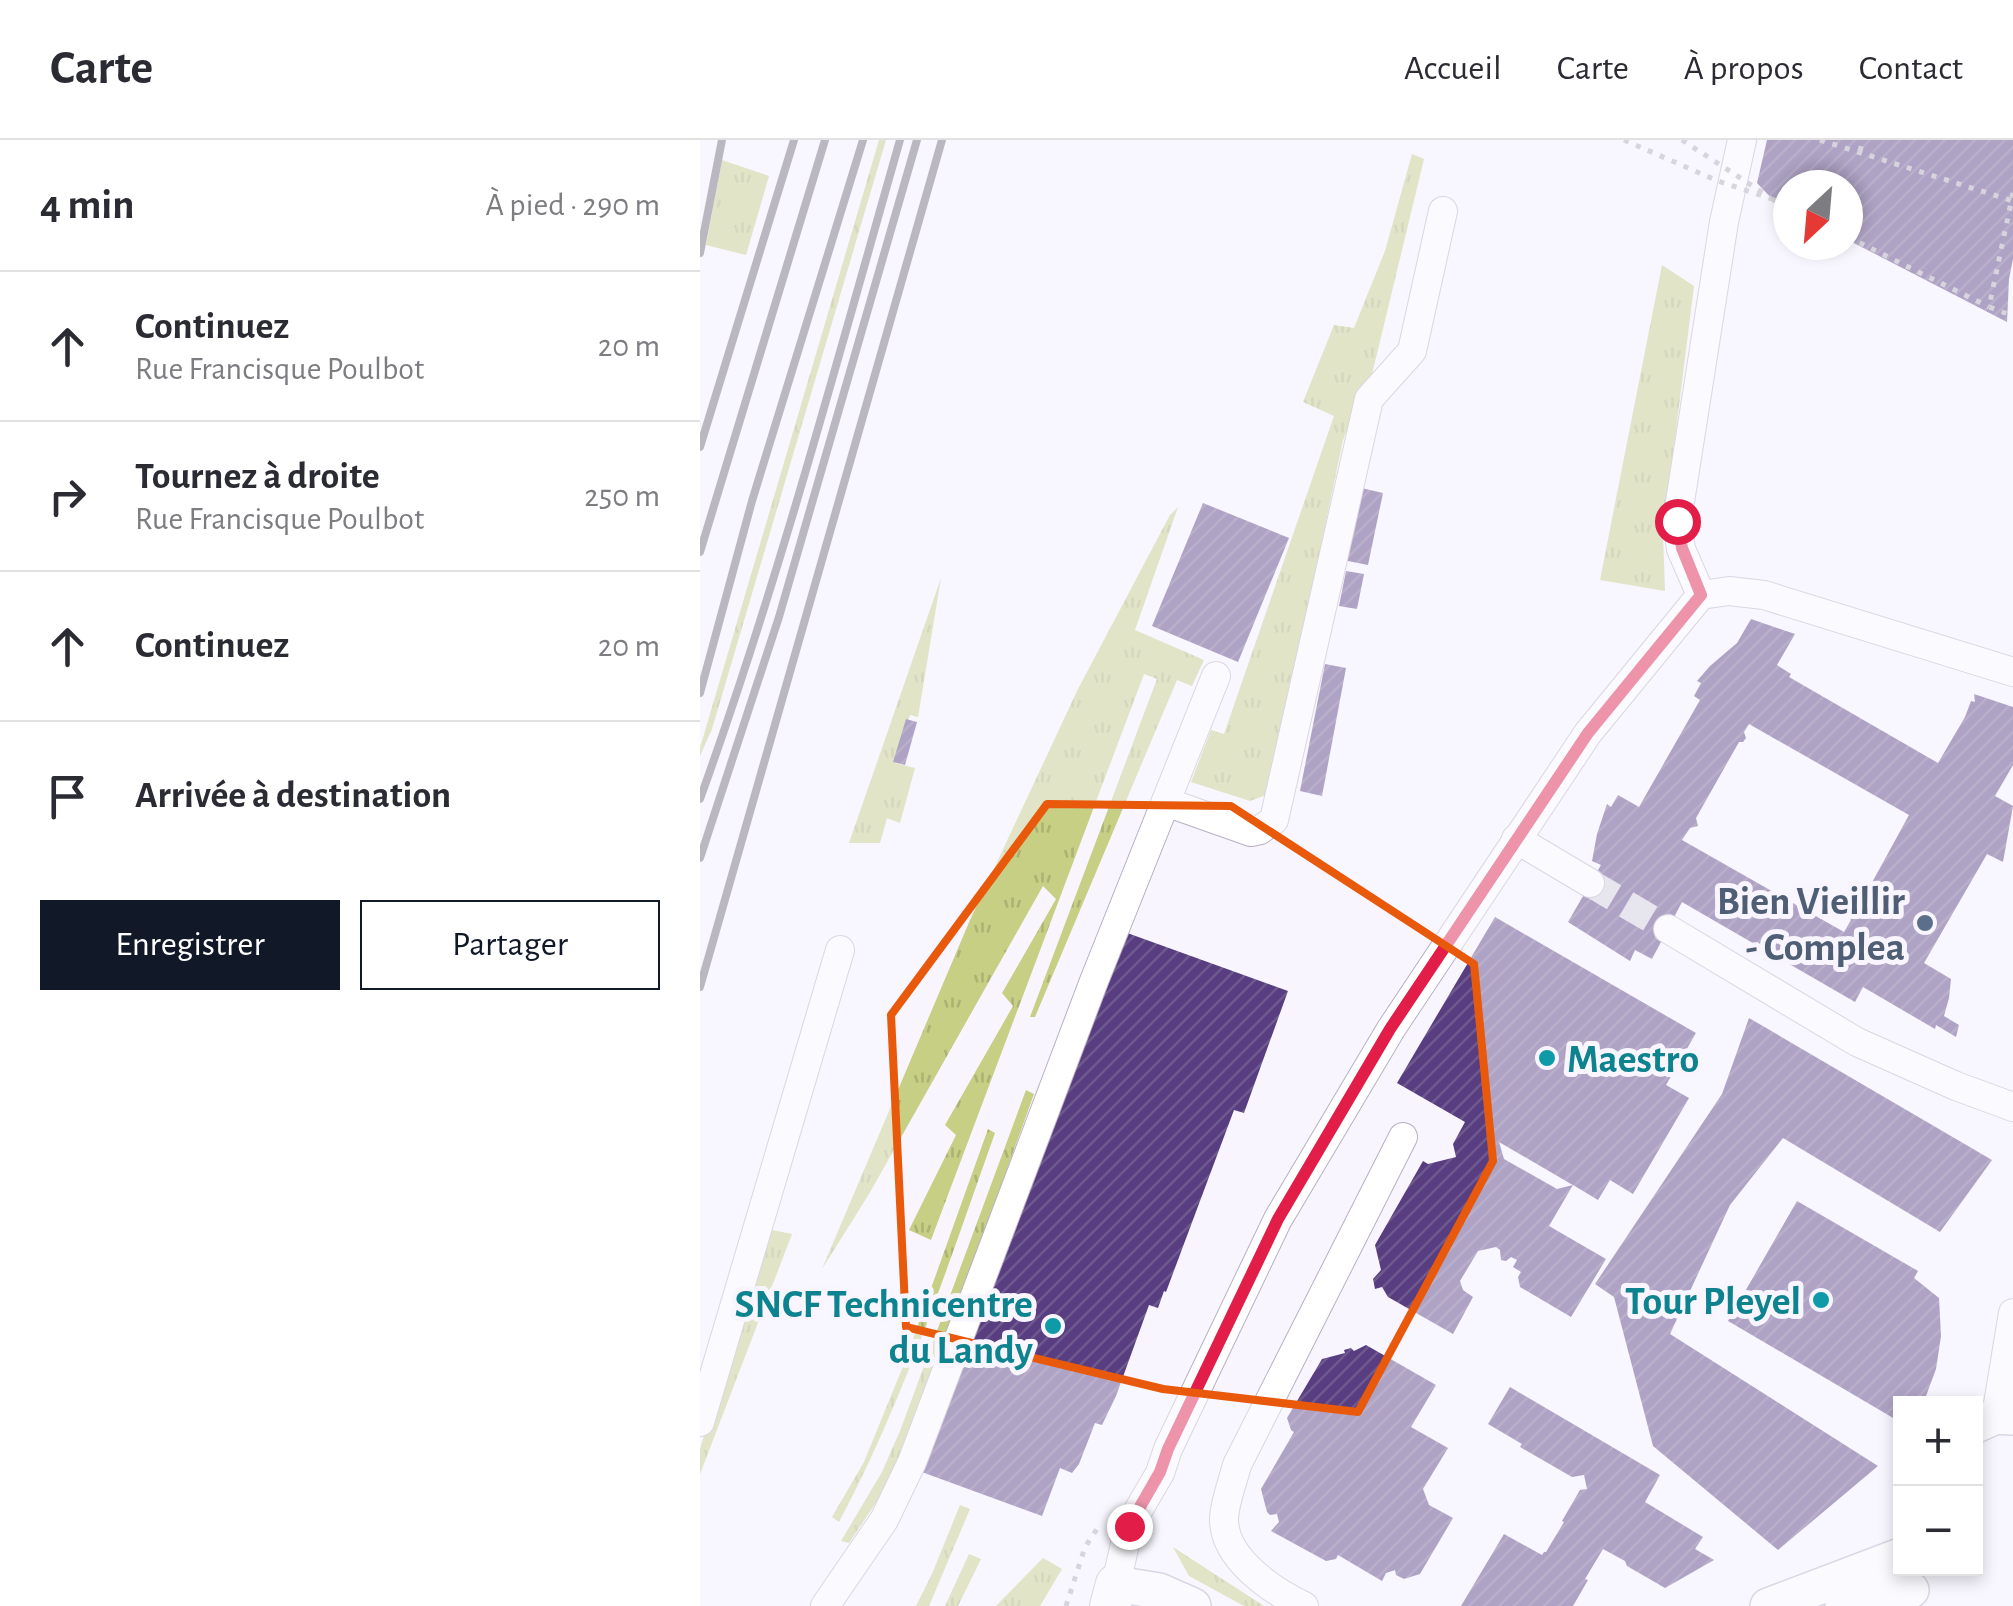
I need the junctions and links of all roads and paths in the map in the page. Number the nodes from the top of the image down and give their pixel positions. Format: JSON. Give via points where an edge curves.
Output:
{"nodes":[{"id":1,"x":1624,"y":140,"type":"edge"},
{"id":2,"x":1682,"y":140,"type":"edge"},
{"id":3,"x":1742,"y":140,"type":"edge"},
{"id":4,"x":1820,"y":140,"type":"edge"},
{"id":5,"x":1863,"y":140,"type":"edge"},
{"id":6,"x":1860,"y":151,"type":"junction"},
{"id":7,"x":2013,"y":197,"type":"edge"},
{"id":8,"x":1772,"y":198,"type":"joint"},
{"id":9,"x":1444,"y":212,"type":"dead end"},
{"id":10,"x":1863,"y":244,"type":"edge"},
{"id":11,"x":1990,"y":307,"type":"junction"},
{"id":12,"x":2013,"y":316,"type":"edge"},
{"id":13,"x":1701,"y":595,"type":"junction"},
{"id":14,"x":2013,"y":672,"type":"edge"},
{"id":15,"x":1216,"y":676,"type":"dead end"},
{"id":16,"x":1166,"y":802,"type":"junction"},
{"id":17,"x":1516,"y":839,"type":"junction"},
{"id":18,"x":1590,"y":883,"type":"tunnel mouth"},
{"id":19,"x":1668,"y":929,"type":"tunnel mouth"},
{"id":20,"x":840,"y":950,"type":"dead end"},
{"id":21,"x":2013,"y":1107,"type":"edge"},
{"id":22,"x":1402,"y":1137,"type":"dead end"},
{"id":23,"x":2013,"y":1313,"type":"edge"},
{"id":24,"x":1995,"y":1420,"type":"edge"},
{"id":25,"x":700,"y":1422,"type":"edge"},
{"id":26,"x":1893,"y":1559,"type":"edge"},
{"id":27,"x":1913,"y":1588,"type":"edge"},
{"id":28,"x":1121,"y":1599,"type":"edge"},
{"id":29,"x":824,"y":1606,"type":"edge"},
{"id":30,"x":1194,"y":1606,"type":"edge"},
{"id":31,"x":1304,"y":1606,"type":"edge"},
{"id":32,"x":1768,"y":1606,"type":"edge"},
{"id":33,"x":1843,"y":1606,"type":"edge"}],
"edges":[{"from":1,"to":8,"type":"path","bridge":true},
{"from":2,"to":8,"type":"path","bridge":true},
{"from":3,"to":13,"type":"street","via":[[1677,521]]},
{"from":4,"to":6,"type":"path"},
{"from":5,"to":6,"type":"path"},
{"from":6,"to":7,"type":"path"},
{"from":7,"to":11,"type":"path"},
{"from":9,"to":16,"type":"street","via":[[1412,351],[1369,399],[1274,820],[1252,832]]},
{"from":10,"to":11,"type":"path"},
{"from":11,"to":12,"type":"path"},
{"from":13,"to":14,"type":"street","via":[[1764,595]]},
{"from":13,"to":17,"type":"street","via":[[1588,733]]},
{"from":15,"to":16,"type":"street"},
{"from":16,"to":29,"type":"street","via":[[912,1462],[875,1534]]},
{"from":17,"to":18,"type":"street"},
{"from":17,"to":28,"type":"street","via":[[1390,1029],[1278,1219],[1129,1526]]},
{"from":19,"to":21,"type":"street","via":[[1856,1042]]},
{"from":20,"to":25,"type":"street"},
{"from":22,"to":31,"type":"street","via":[[1237,1464],[1224,1518],[1228,1543],[1244,1565]]},
{"from":23,"to":24,"type":"street"},
{"from":26,"to":32,"type":"main road"},
{"from":27,"to":33,"type":"main road"},
{"from":28,"to":30,"type":"main road","via":[[1160,1592]]}]}
